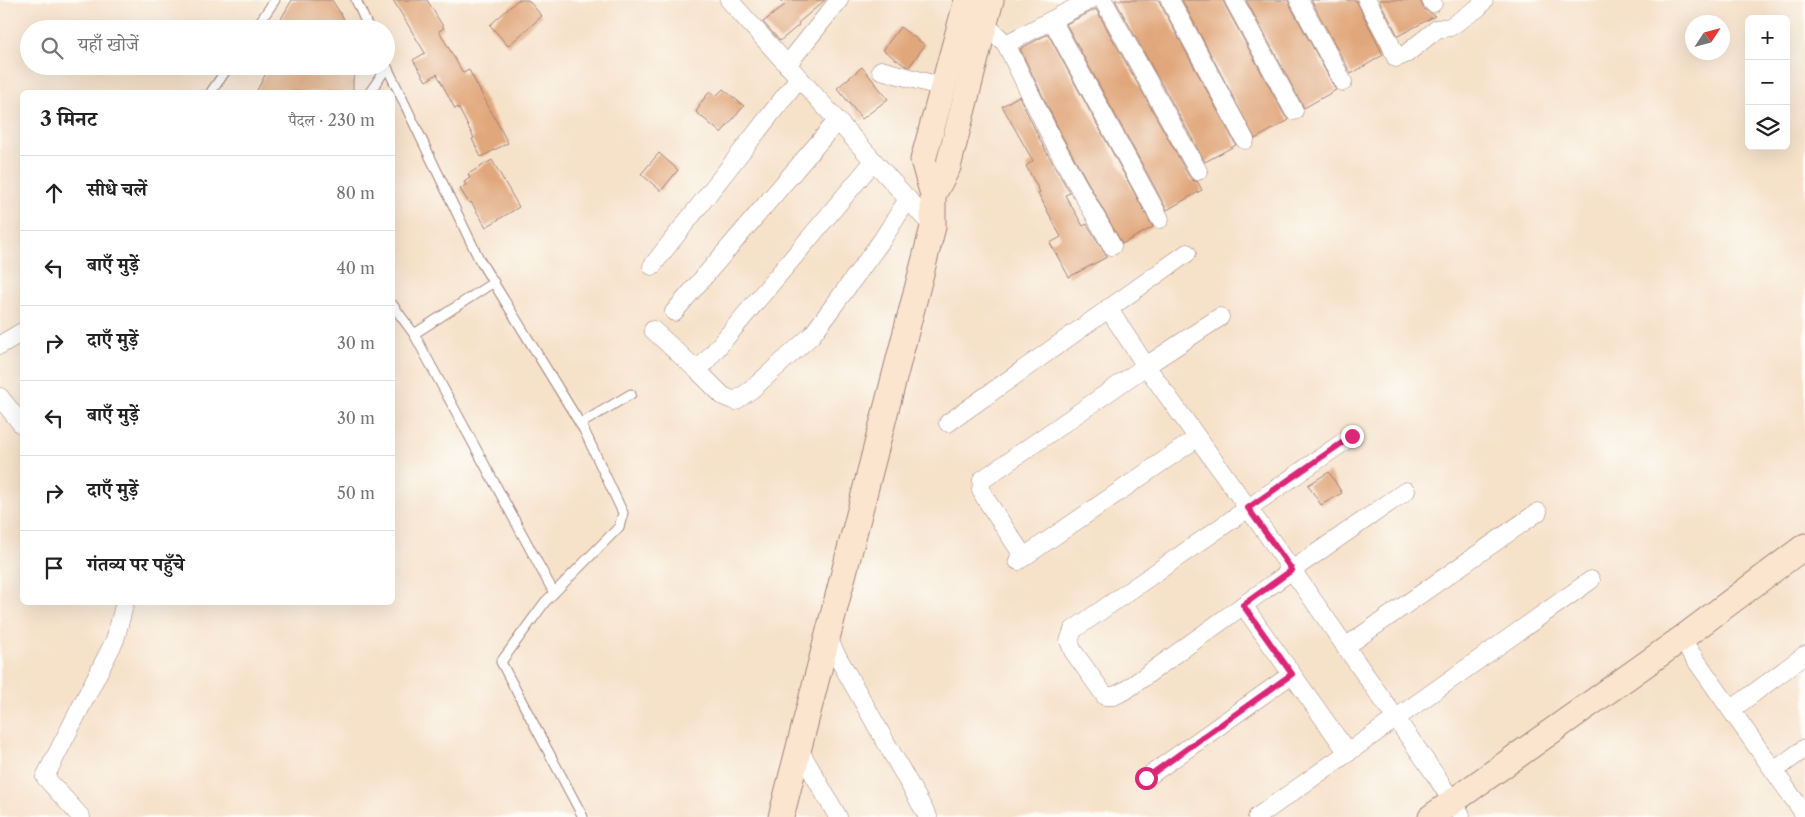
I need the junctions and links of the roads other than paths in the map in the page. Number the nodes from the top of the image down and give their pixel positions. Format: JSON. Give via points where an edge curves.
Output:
{"nodes":[{"id":1,"x":274,"y":0,"type":"edge"},
{"id":2,"x":356,"y":0,"type":"edge"},
{"id":3,"x":729,"y":0,"type":"edge"},
{"id":4,"x":839,"y":0,"type":"edge"},
{"id":5,"x":967,"y":0,"type":"edge"},
{"id":6,"x":991,"y":0,"type":"edge"},
{"id":7,"x":1090,"y":0,"type":"edge"},
{"id":8,"x":1103,"y":0,"type":"edge"},
{"id":9,"x":1170,"y":0,"type":"edge"},
{"id":10,"x":1234,"y":0,"type":"edge"},
{"id":11,"x":1299,"y":0,"type":"edge"},
{"id":12,"x":1367,"y":0,"type":"edge"},
{"id":13,"x":1484,"y":0,"type":"edge"},
{"id":14,"x":261,"y":20,"type":"edge"},
{"id":15,"x":365,"y":20,"type":"edge"},
{"id":16,"x":1052,"y":20,"type":"junction"},
{"id":17,"x":985,"y":24,"type":"junction"},
{"id":18,"x":1006,"y":44,"type":"junction"},
{"id":19,"x":787,"y":65,"type":"junction"},
{"id":20,"x":881,"y":70,"type":"dead end"},
{"id":21,"x":223,"y":75,"type":"edge"},
{"id":22,"x":381,"y":75,"type":"edge"},
{"id":23,"x":391,"y":75,"type":"edge"},
{"id":24,"x":799,"y":78,"type":"junction"},
{"id":25,"x":1343,"y":82,"type":"dead end"},
{"id":26,"x":943,"y":87,"type":"junction"},
{"id":27,"x":212,"y":90,"type":"edge"},
{"id":28,"x":371,"y":90,"type":"edge"},
{"id":29,"x":1294,"y":111,"type":"dead end"},
{"id":30,"x":837,"y":121,"type":"junction"},
{"id":31,"x":1245,"y":140,"type":"dead end"},
{"id":32,"x":874,"y":161,"type":"junction"},
{"id":33,"x":1198,"y":171,"type":"dead end"},
{"id":34,"x":933,"y":195,"type":"junction"},
{"id":35,"x":908,"y":199,"type":"junction"},
{"id":36,"x":1160,"y":219,"type":"dead end"},
{"id":37,"x":933,"y":227,"type":"junction"},
{"id":38,"x":1112,"y":246,"type":"dead end"},
{"id":39,"x":1187,"y":254,"type":"dead end"},
{"id":40,"x":652,"y":266,"type":"dead end"},
{"id":41,"x":494,"y":282,"type":"junction"},
{"id":42,"x":395,"y":308,"type":"edge"},
{"id":43,"x":1108,"y":308,"type":"junction"},
{"id":44,"x":674,"y":312,"type":"dead end"},
{"id":45,"x":1220,"y":317,"type":"dead end"},
{"id":46,"x":653,"y":330,"type":"dead end"},
{"id":47,"x":20,"y":333,"type":"edge"},
{"id":48,"x":414,"y":334,"type":"junction"},
{"id":49,"x":0,"y":345,"type":"edge"},
{"id":50,"x":1146,"y":366,"type":"junction"},
{"id":51,"x":698,"y":371,"type":"junction"},
{"id":52,"x":631,"y":394,"type":"dead end"},
{"id":53,"x":0,"y":397,"type":"edge"},
{"id":54,"x":20,"y":422,"type":"edge"},
{"id":55,"x":948,"y":423,"type":"dead end"},
{"id":56,"x":580,"y":424,"type":"junction"},
{"id":57,"x":1352,"y":436,"type":"dead end"},
{"id":58,"x":1198,"y":438,"type":"junction"},
{"id":59,"x":1406,"y":491,"type":"dead end"},
{"id":60,"x":1248,"y":508,"type":"junction"},
{"id":61,"x":1538,"y":512,"type":"dead end"},
{"id":62,"x":1805,"y":546,"type":"edge"},
{"id":63,"x":1805,"y":568,"type":"edge"},
{"id":64,"x":1292,"y":570,"type":"junction"},
{"id":65,"x":1591,"y":580,"type":"dead end"},
{"id":66,"x":554,"y":593,"type":"junction"},
{"id":67,"x":124,"y":605,"type":"edge"},
{"id":68,"x":1243,"y":605,"type":"junction"},
{"id":69,"x":827,"y":638,"type":"junction"},
{"id":70,"x":1687,"y":646,"type":"junction"},
{"id":71,"x":1345,"y":647,"type":"junction"},
{"id":72,"x":1805,"y":655,"type":"edge"},
{"id":73,"x":1292,"y":674,"type":"junction"},
{"id":74,"x":1731,"y":710,"type":"junction"},
{"id":75,"x":1396,"y":719,"type":"junction"},
{"id":76,"x":1805,"y":748,"type":"edge"},
{"id":77,"x":798,"y":750,"type":"junction"},
{"id":78,"x":1348,"y":753,"type":"junction"},
{"id":79,"x":1774,"y":771,"type":"junction"},
{"id":80,"x":1146,"y":778,"type":"dead end"},
{"id":81,"x":1446,"y":814,"type":"edge"},
{"id":82,"x":1805,"y":815,"type":"edge"},
{"id":83,"x":81,"y":817,"type":"edge"},
{"id":84,"x":583,"y":817,"type":"edge"},
{"id":85,"x":781,"y":817,"type":"edge"},
{"id":86,"x":838,"y":817,"type":"edge"},
{"id":87,"x":928,"y":817,"type":"edge"},
{"id":88,"x":1257,"y":817,"type":"edge"}],
"edges":[{"from":1,"to":14,"type":"lane"},
{"from":2,"to":15,"type":"lane"},
{"from":3,"to":19,"type":"street"},
{"from":4,"to":19,"type":"street"},
{"from":5,"to":26,"type":"street"},
{"from":6,"to":17,"type":"street"},
{"from":7,"to":16,"type":"street"},
{"from":8,"to":33,"type":"street"},
{"from":9,"to":31,"type":"street"},
{"from":10,"to":29,"type":"street"},
{"from":11,"to":25,"type":"street"},
{"from":12,"to":13,"type":"street","via":[[1396,58],[1406,54],[1437,29],[1450,27],[1478,8]]},
{"from":16,"to":18,"type":"street"},
{"from":16,"to":36,"type":"street"},
{"from":17,"to":18,"type":"street"},
{"from":17,"to":34,"type":"street","via":[[948,167]]},
{"from":18,"to":38,"type":"street","via":[[1053,141]]},
{"from":19,"to":24,"type":"street"},
{"from":20,"to":26,"type":"street"},
{"from":21,"to":27,"type":"lane"},
{"from":22,"to":28,"type":"lane"},
{"from":23,"to":41,"type":"lane","via":[[479,259]]},
{"from":24,"to":30,"type":"street"},
{"from":24,"to":40,"type":"street"},
{"from":26,"to":34,"type":"street","via":[[923,160]]},
{"from":30,"to":32,"type":"street"},
{"from":30,"to":44,"type":"street"},
{"from":32,"to":35,"type":"street"},
{"from":32,"to":51,"type":"street"},
{"from":34,"to":37,"type":"street"},
{"from":35,"to":37,"type":"street"},
{"from":35,"to":51,"type":"street","via":[[812,335],[751,390],[735,401],[723,396]]},
{"from":37,"to":69,"type":"street"},
{"from":39,"to":43,"type":"street"},
{"from":41,"to":48,"type":"lane"},
{"from":41,"to":56,"type":"lane"},
{"from":42,"to":48,"type":"lane"},
{"from":43,"to":50,"type":"street"},
{"from":43,"to":55,"type":"street"},
{"from":45,"to":50,"type":"street"},
{"from":46,"to":51,"type":"street"},
{"from":47,"to":49,"type":"street"},
{"from":48,"to":66,"type":"lane"},
{"from":50,"to":58,"type":"street"},
{"from":50,"to":58,"type":"street","via":[[982,480],[981,490],[1021,559]]},
{"from":52,"to":56,"type":"lane"},
{"from":53,"to":54,"type":"street"},
{"from":56,"to":66,"type":"lane","via":[[623,513],[619,527]]},
{"from":57,"to":60,"type":"street"},
{"from":58,"to":60,"type":"street"},
{"from":59,"to":64,"type":"street"},
{"from":60,"to":64,"type":"street"},
{"from":60,"to":68,"type":"street","via":[[1073,630],[1069,641],[1105,696],[1114,696]]},
{"from":61,"to":71,"type":"street"},
{"from":62,"to":70,"type":"street"},
{"from":63,"to":70,"type":"street"},
{"from":64,"to":68,"type":"street"},
{"from":64,"to":71,"type":"street"},
{"from":65,"to":75,"type":"street"},
{"from":66,"to":84,"type":"lane","via":[[501,662]]},
{"from":67,"to":83,"type":"street","via":[[115,640],[45,777]]},
{"from":68,"to":73,"type":"street"},
{"from":69,"to":77,"type":"street"},
{"from":69,"to":87,"type":"street"},
{"from":70,"to":74,"type":"street"},
{"from":70,"to":81,"type":"street"},
{"from":71,"to":75,"type":"street"},
{"from":72,"to":74,"type":"street"},
{"from":73,"to":78,"type":"street"},
{"from":73,"to":80,"type":"street"},
{"from":74,"to":79,"type":"street"},
{"from":75,"to":78,"type":"street"},
{"from":75,"to":81,"type":"street"},
{"from":76,"to":79,"type":"street"},
{"from":77,"to":85,"type":"street"},
{"from":77,"to":86,"type":"street"},
{"from":78,"to":88,"type":"street"},
{"from":79,"to":82,"type":"street"}]}
